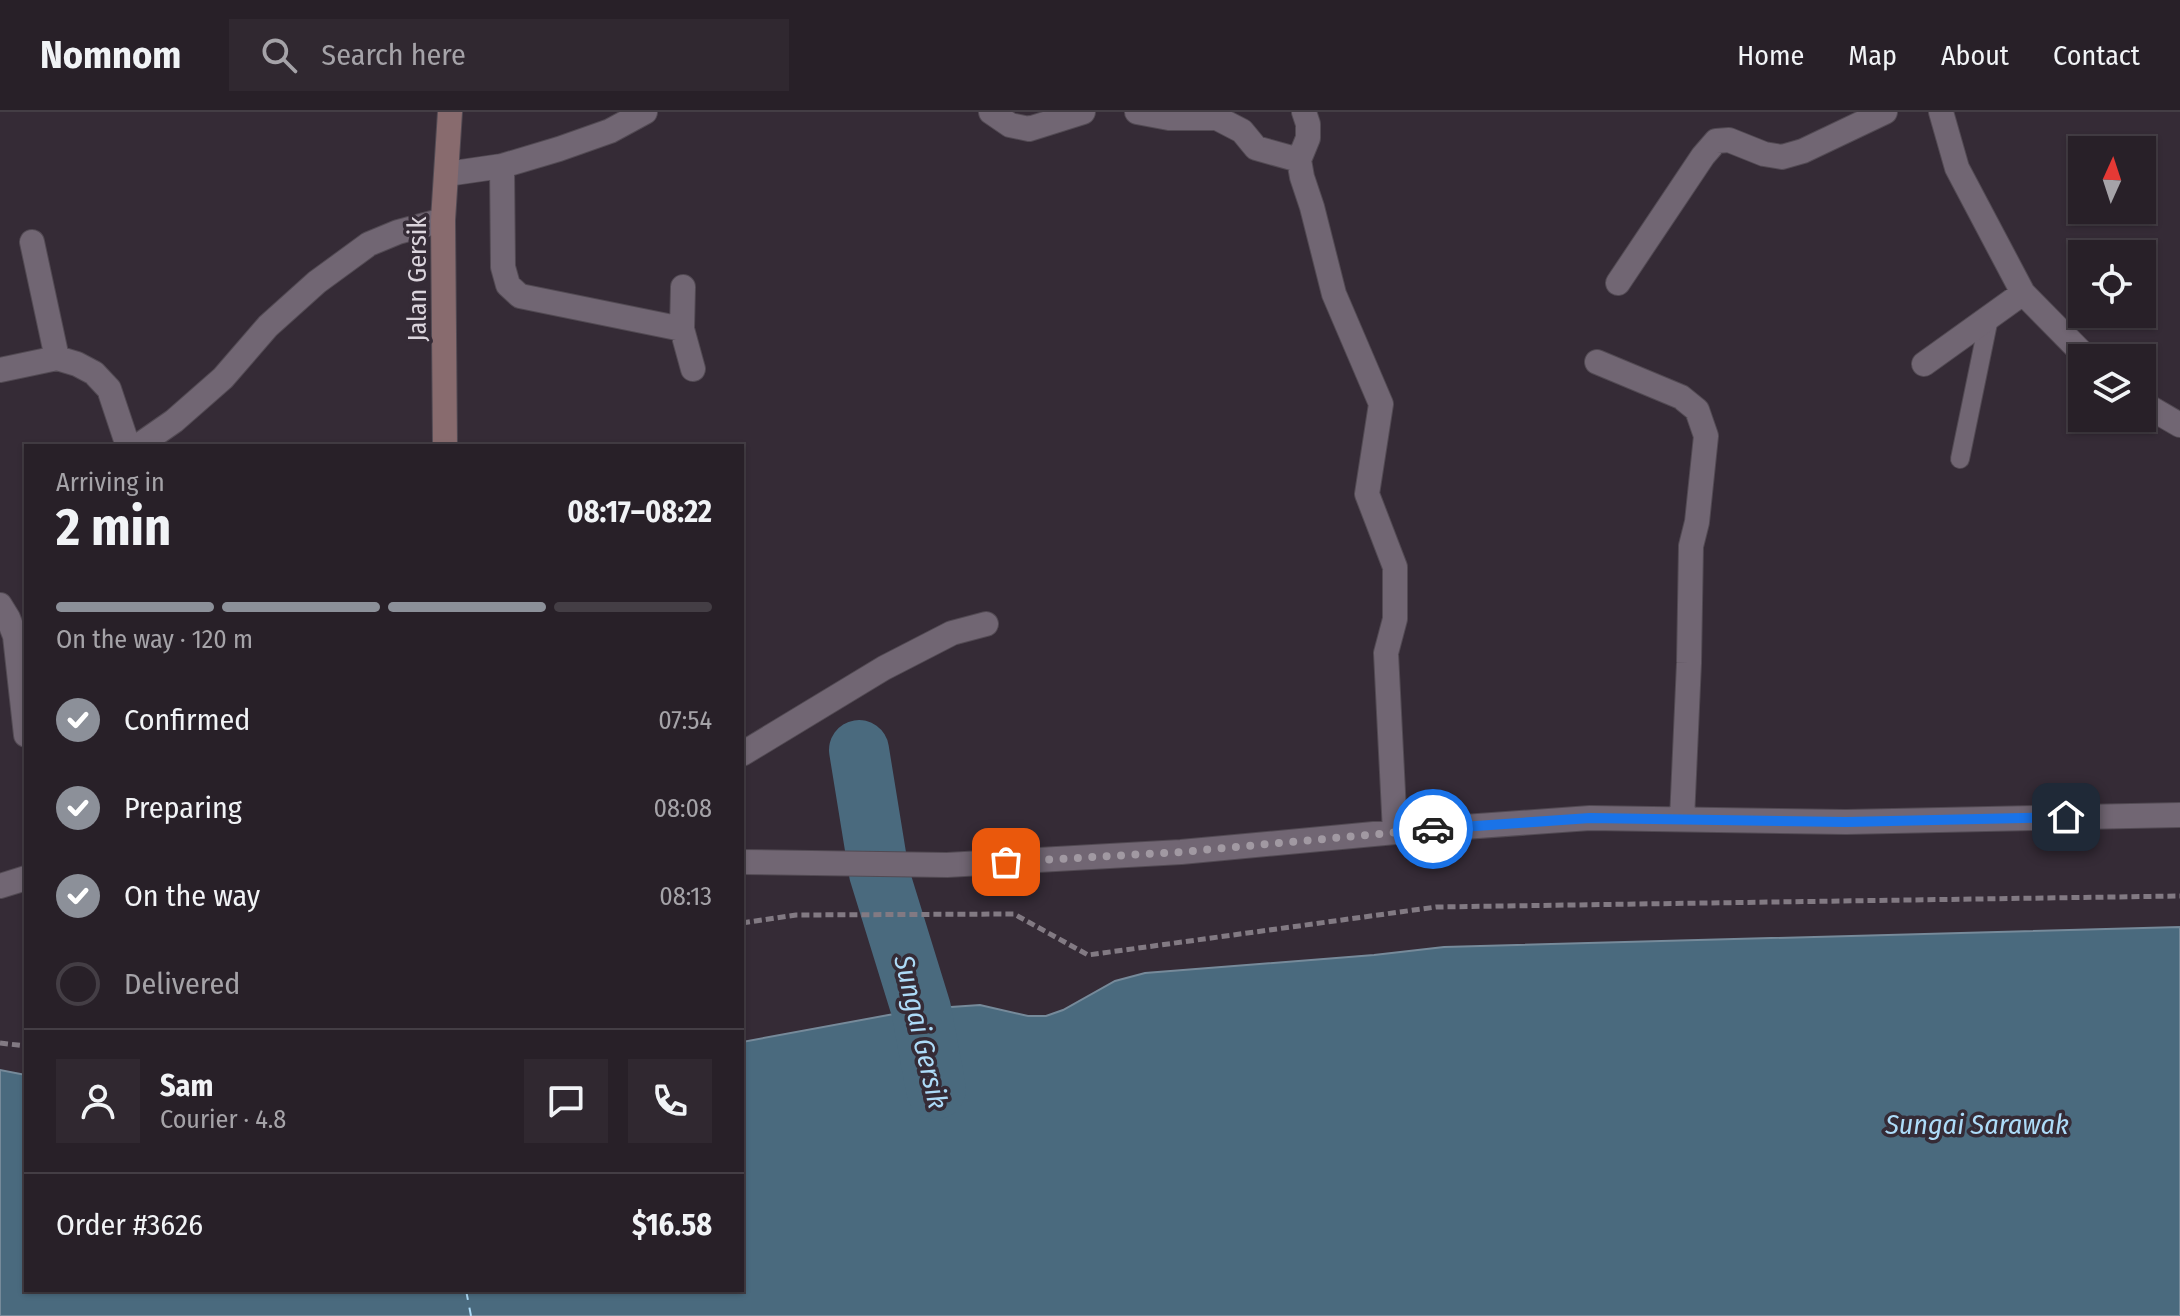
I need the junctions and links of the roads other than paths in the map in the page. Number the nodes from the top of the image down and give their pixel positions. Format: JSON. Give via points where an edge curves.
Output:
{"nodes":[{"id":1,"x":450,"y":112,"type":"edge"},
{"id":2,"x":645,"y":112,"type":"edge"},
{"id":3,"x":991,"y":112,"type":"edge"},
{"id":4,"x":1083,"y":112,"type":"edge"},
{"id":5,"x":1137,"y":112,"type":"edge"},
{"id":6,"x":1304,"y":112,"type":"edge"},
{"id":7,"x":1885,"y":112,"type":"edge"},
{"id":8,"x":1941,"y":112,"type":"edge"},
{"id":9,"x":1299,"y":160,"type":"junction"},
{"id":10,"x":502,"y":166,"type":"junction"},
{"id":11,"x":447,"y":174,"type":"junction"},
{"id":12,"x":443,"y":220,"type":"junction"},
{"id":13,"x":32,"y":242,"type":"dead end"},
{"id":14,"x":1618,"y":283,"type":"dead end"},
{"id":15,"x":683,"y":287,"type":"dead end"},
{"id":16,"x":2023,"y":293,"type":"junction"},
{"id":17,"x":1989,"y":318,"type":"junction"},
{"id":18,"x":682,"y":329,"type":"junction"},
{"id":19,"x":2073,"y":344,"type":"edge"},
{"id":20,"x":57,"y":358,"type":"junction"},
{"id":21,"x":1597,"y":362,"type":"dead end"},
{"id":22,"x":1924,"y":364,"type":"dead end"},
{"id":23,"x":693,"y":369,"type":"dead end"},
{"id":24,"x":0,"y":370,"type":"edge"},
{"id":25,"x":2156,"y":411,"type":"edge"},
{"id":26,"x":2180,"y":425,"type":"edge"},
{"id":27,"x":127,"y":444,"type":"edge"},
{"id":28,"x":141,"y":444,"type":"edge"},
{"id":29,"x":445,"y":444,"type":"edge"},
{"id":30,"x":1960,"y":459,"type":"dead end"},
{"id":31,"x":0,"y":605,"type":"edge"},
{"id":32,"x":986,"y":624,"type":"dead end"},
{"id":33,"x":24,"y":717,"type":"edge"},
{"id":34,"x":744,"y":753,"type":"edge"},
{"id":35,"x":2180,"y":815,"type":"edge"},
{"id":36,"x":1682,"y":819,"type":"junction"},
{"id":37,"x":1395,"y":832,"type":"junction"},
{"id":38,"x":744,"y":862,"type":"edge"},
{"id":39,"x":24,"y":879,"type":"edge"},
{"id":40,"x":0,"y":886,"type":"edge"}],
"edges":[{"from":1,"to":11,"type":"street","name":"Jalan Gersik"},
{"from":2,"to":10,"type":"street","via":[[610,131]]},
{"from":3,"to":4,"type":"street","via":[[1010,125],[1029,129]]},
{"from":5,"to":9,"type":"street","via":[[1217,118],[1242,131],[1256,148]]},
{"from":6,"to":9,"type":"street","via":[[1308,138]]},
{"from":7,"to":14,"type":"street","via":[[1782,157],[1729,140],[1716,141]]},
{"from":8,"to":16,"type":"street","via":[[1957,168]]},
{"from":9,"to":37,"type":"street","via":[[1334,294],[1381,404],[1367,494],[1395,567],[1395,619],[1386,653]]},
{"from":10,"to":11,"type":"street"},
{"from":10,"to":18,"type":"street","via":[[503,267],[508,285],[520,296]]},
{"from":11,"to":12,"type":"street","name":"Jalan Gersik"},
{"from":12,"to":28,"type":"street","via":[[369,244],[317,282],[268,326],[223,378]]},
{"from":12,"to":29,"type":"street","name":"Jalan Gersik"},
{"from":13,"to":20,"type":"street"},
{"from":15,"to":18,"type":"street"},
{"from":16,"to":17,"type":"street"},
{"from":16,"to":19,"type":"street"},
{"from":17,"to":22,"type":"street"},
{"from":17,"to":30,"type":"lane"},
{"from":18,"to":23,"type":"street"},
{"from":20,"to":24,"type":"street"},
{"from":20,"to":27,"type":"street","via":[[94,373],[109,389]]},
{"from":21,"to":36,"type":"street","via":[[1681,397],[1697,410],[1706,436],[1691,546]]},
{"from":25,"to":26,"type":"street"},
{"from":31,"to":33,"type":"street","via":[[15,636]]},
{"from":32,"to":34,"type":"street","via":[[952,633],[884,668]]},
{"from":35,"to":36,"type":"street","via":[[1846,822]]},
{"from":36,"to":37,"type":"street","via":[[1590,818]]},
{"from":37,"to":38,"type":"street","via":[[1181,852],[947,865]]},
{"from":39,"to":40,"type":"street"}]}
